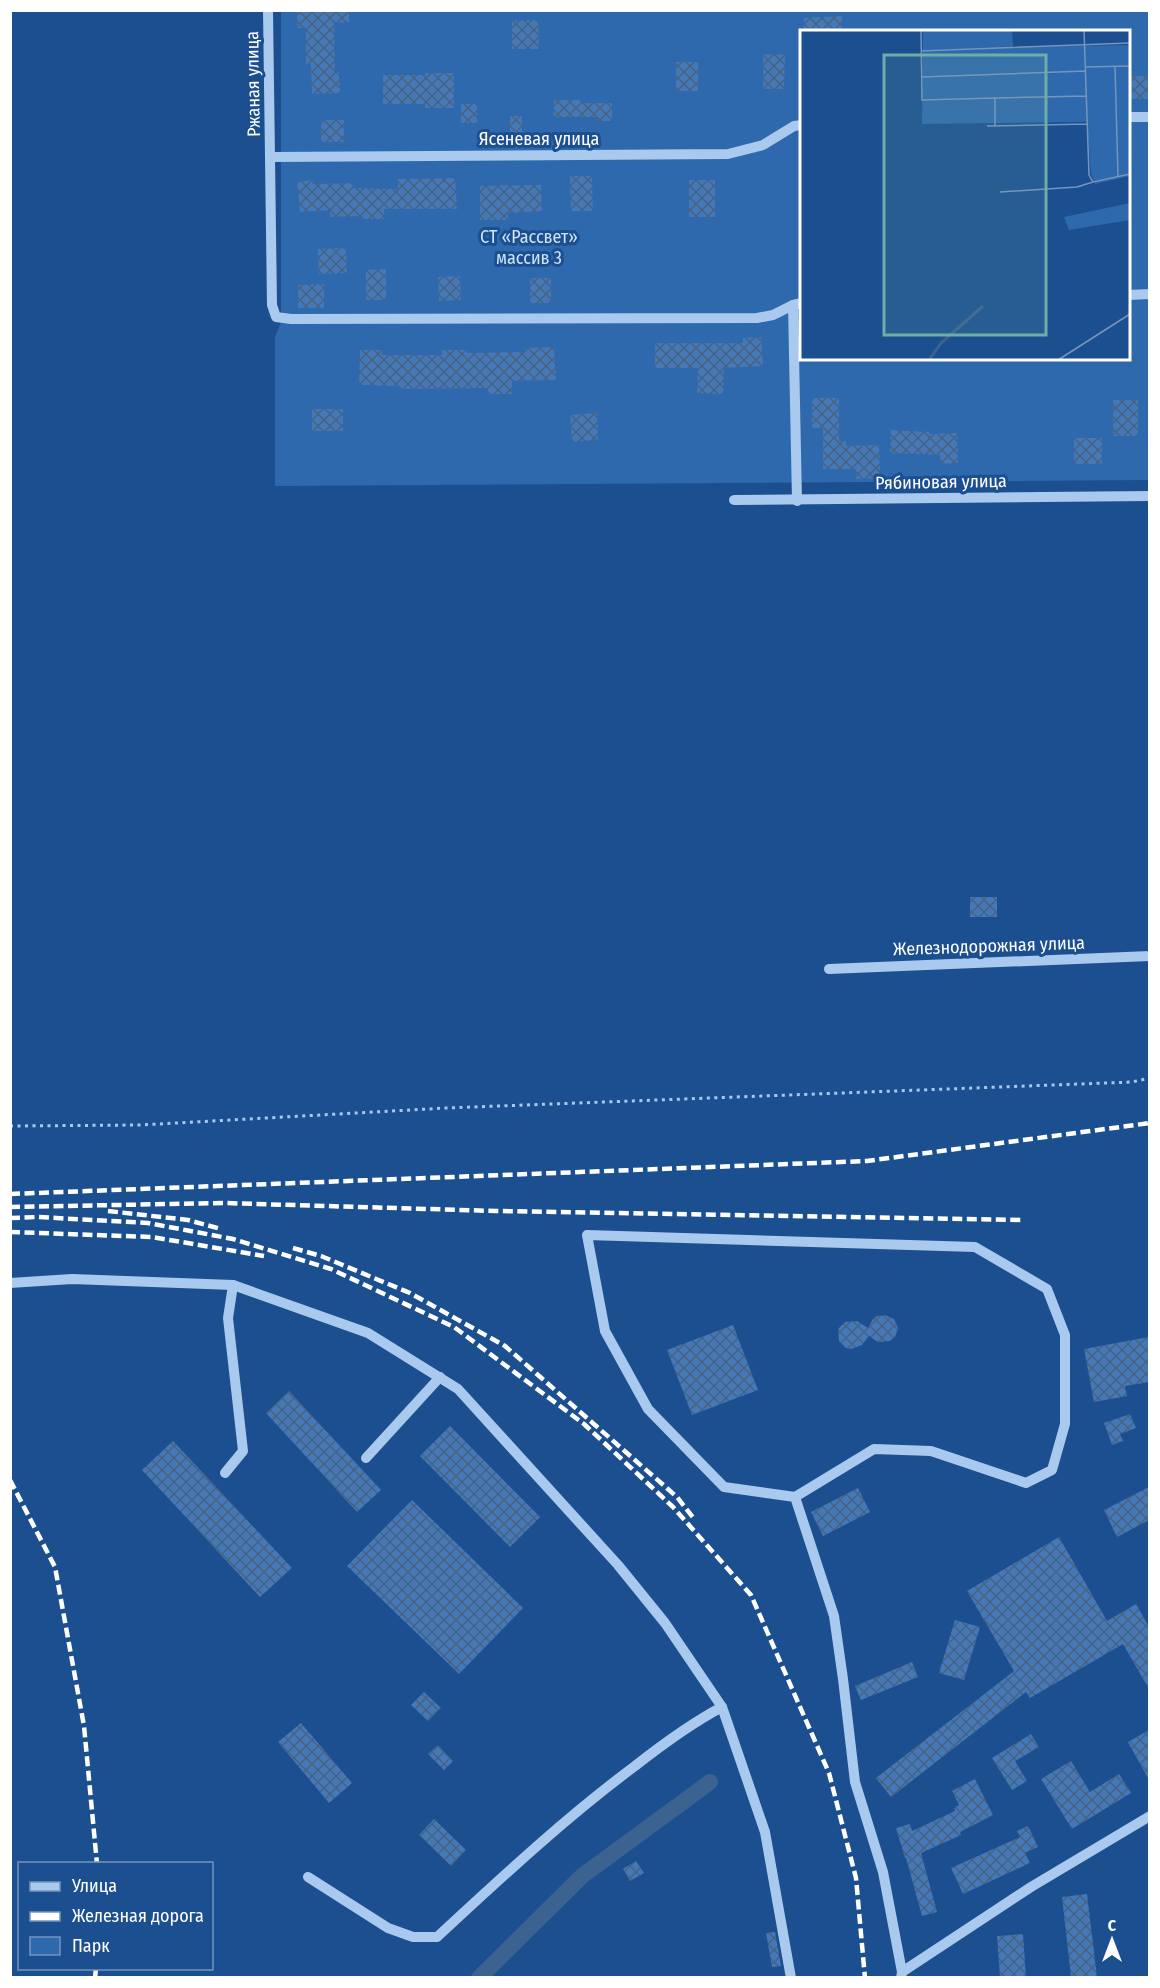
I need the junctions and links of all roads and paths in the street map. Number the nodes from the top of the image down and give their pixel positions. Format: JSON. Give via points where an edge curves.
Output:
{"nodes":[{"id":1,"x":268,"y":10,"type":"edge"},
{"id":2,"x":1130,"y":117,"type":"edge"},
{"id":3,"x":1149,"y":117,"type":"edge"},
{"id":4,"x":800,"y":125,"type":"edge"},
{"id":5,"x":271,"y":157,"type":"junction"},
{"id":6,"x":1149,"y":294,"type":"edge"},
{"id":7,"x":1130,"y":295,"type":"edge"},
{"id":8,"x":797,"y":304,"type":"edge"},
{"id":9,"x":1149,"y":496,"type":"edge"},
{"id":10,"x":734,"y":500,"type":"dead end"},
{"id":11,"x":797,"y":501,"type":"junction"},
{"id":12,"x":1149,"y":956,"type":"edge"},
{"id":13,"x":829,"y":969,"type":"dead end"},
{"id":14,"x":1149,"y":1078,"type":"edge"},
{"id":15,"x":10,"y":1126,"type":"edge"},
{"id":16,"x":10,"y":1283,"type":"edge"},
{"id":17,"x":233,"y":1285,"type":"junction"},
{"id":18,"x":440,"y":1377,"type":"junction"},
{"id":19,"x":366,"y":1458,"type":"dead end"},
{"id":20,"x":225,"y":1473,"type":"dead end"},
{"id":21,"x":795,"y":1497,"type":"junction"},
{"id":22,"x":722,"y":1707,"type":"junction"},
{"id":23,"x":1149,"y":1816,"type":"edge"},
{"id":24,"x":308,"y":1878,"type":"dead end"},
{"id":25,"x":902,"y":1975,"type":"edge"},
{"id":26,"x":791,"y":1977,"type":"edge"}],
"edges":[{"from":1,"to":5,"type":"street","name":"Ржаная улица"},
{"from":2,"to":3,"type":"street"},
{"from":4,"to":5,"type":"street","name":"Ясеневая улица","via":[[763,145],[728,154]]},
{"from":5,"to":8,"type":"street","name":"Ржаная улица","via":[[272,305],[276,317],[757,318]]},
{"from":6,"to":7,"type":"street"},
{"from":8,"to":11,"type":"street"},
{"from":9,"to":11,"type":"street","name":"Рябиновая улица"},
{"from":10,"to":11,"type":"street","name":"Рябиновая улица"},
{"from":12,"to":13,"type":"street","name":"Железнодорожная улица"},
{"from":14,"to":15,"type":"path","via":[[1132,1082],[446,1108],[141,1125]]},
{"from":16,"to":17,"type":"street","via":[[72,1279]]},
{"from":17,"to":18,"type":"street","via":[[368,1333]]},
{"from":17,"to":20,"type":"street","via":[[228,1318],[243,1451]]},
{"from":18,"to":19,"type":"street"},
{"from":18,"to":22,"type":"street","via":[[458,1389],[618,1564],[666,1623]]},
{"from":21,"to":21,"type":"street","via":[[874,1449],[931,1451],[1026,1483],[1052,1470],[1065,1424],[1065,1335],[1047,1289],[975,1247],[587,1235],[605,1331],[648,1409],[724,1487]]},
{"from":21,"to":25,"type":"street","via":[[834,1616],[855,1782],[883,1872]]},
{"from":22,"to":24,"type":"street","via":[[691,1723],[610,1784],[437,1937],[413,1937],[388,1928]]},
{"from":22,"to":26,"type":"street","via":[[765,1832]]},
{"from":23,"to":25,"type":"street","via":[[1031,1887]]}]}
